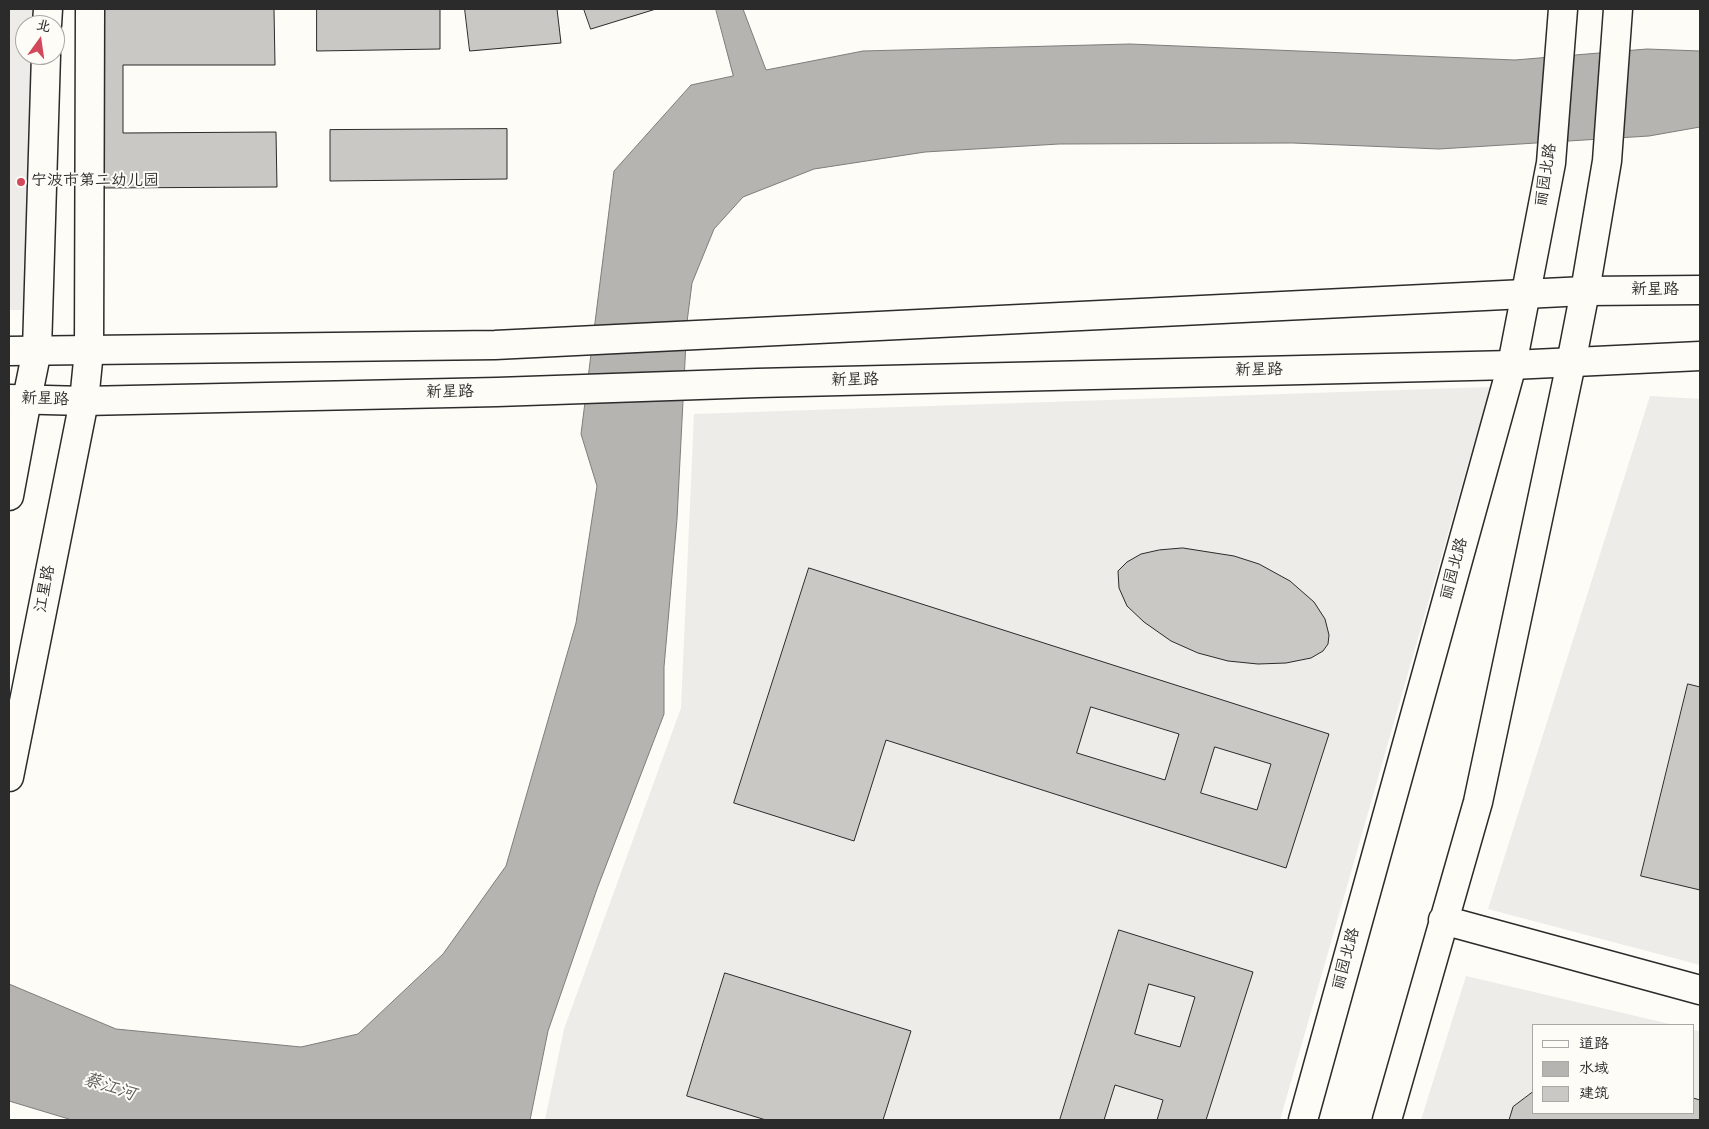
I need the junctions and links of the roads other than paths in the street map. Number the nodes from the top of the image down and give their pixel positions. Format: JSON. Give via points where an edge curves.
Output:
{"nodes":[{"id":1,"x":90,"y":9,"type":"edge"},
{"id":2,"x":1563,"y":17,"type":"edge"},
{"id":3,"x":1618,"y":17,"type":"edge"},
{"id":4,"x":46,"y":65,"type":"edge"},
{"id":5,"x":1700,"y":290,"type":"edge"},
{"id":6,"x":1585,"y":291,"type":"junction"},
{"id":7,"x":1526,"y":295,"type":"junction"},
{"id":8,"x":37,"y":350,"type":"junction"},
{"id":9,"x":89,"y":350,"type":"junction"},
{"id":10,"x":9,"y":351,"type":"edge"},
{"id":11,"x":1700,"y":356,"type":"edge"},
{"id":12,"x":1571,"y":363,"type":"junction"},
{"id":13,"x":1512,"y":365,"type":"junction"},
{"id":14,"x":18,"y":399,"type":"edge"},
{"id":15,"x":84,"y":401,"type":"junction"},
{"id":16,"x":9,"y":496,"type":"edge"},
{"id":17,"x":9,"y":777,"type":"edge"},
{"id":18,"x":1443,"y":920,"type":"junction"},
{"id":19,"x":1700,"y":990,"type":"edge"},
{"id":20,"x":1302,"y":1120,"type":"edge"},
{"id":21,"x":1387,"y":1120,"type":"edge"}],
"edges":[{"from":1,"to":9,"type":"main road","name":"江星路"},
{"from":2,"to":7,"type":"main road","name":"丽园北路","via":[[1551,162]]},
{"from":3,"to":6,"type":"main road","via":[[1606,161]]},
{"from":4,"to":8,"type":"main road"},
{"from":5,"to":6,"type":"main road","name":"新星路"},
{"from":6,"to":7,"type":"main road","name":"新星路"},
{"from":6,"to":12,"type":"main road"},
{"from":7,"to":9,"type":"main road","name":"新星路","via":[[495,345]]},
{"from":7,"to":13,"type":"main road","name":"丽园北路"},
{"from":8,"to":9,"type":"main road"},
{"from":8,"to":10,"type":"main road"},
{"from":8,"to":14,"type":"main road"},
{"from":9,"to":15,"type":"main road","name":"江星路"},
{"from":11,"to":12,"type":"main road","name":"新星路"},
{"from":12,"to":13,"type":"main road","name":"新星路"},
{"from":12,"to":18,"type":"main road","via":[[1478,802]]},
{"from":13,"to":15,"type":"main road","name":"新星路"},
{"from":13,"to":20,"type":"main road","name":"丽园北路"},
{"from":14,"to":15,"type":"main road","name":"新星路"},
{"from":14,"to":16,"type":"main road"},
{"from":15,"to":17,"type":"main road","name":"江星路"},
{"from":18,"to":19,"type":"main road"},
{"from":18,"to":21,"type":"main road"}]}
